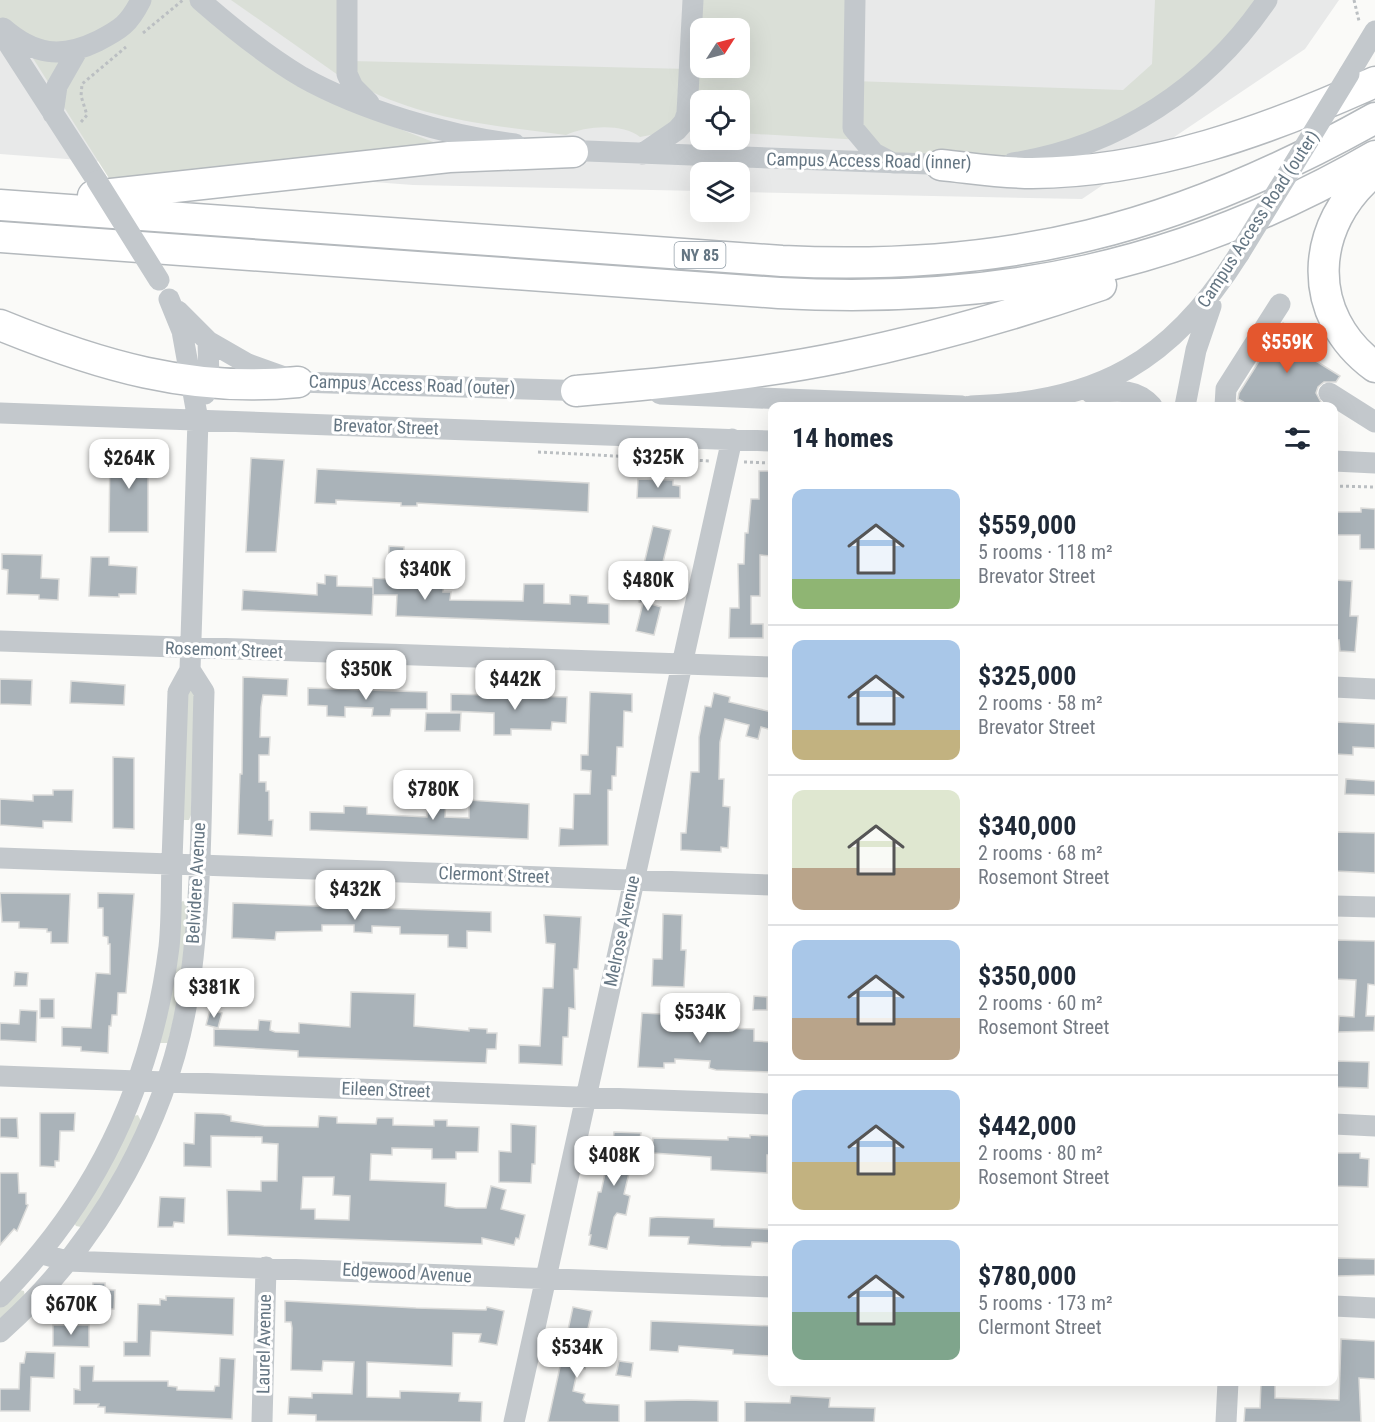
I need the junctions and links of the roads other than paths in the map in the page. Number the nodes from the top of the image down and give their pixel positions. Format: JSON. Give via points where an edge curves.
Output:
{"nodes":[{"id":1,"x":141,"y":0,"type":"edge"},
{"id":2,"x":200,"y":0,"type":"edge"},
{"id":3,"x":347,"y":0,"type":"edge"},
{"id":4,"x":693,"y":0,"type":"edge"},
{"id":5,"x":855,"y":0,"type":"edge"},
{"id":6,"x":1268,"y":0,"type":"edge"},
{"id":7,"x":0,"y":25,"type":"edge"},
{"id":8,"x":1368,"y":28,"type":"edge"},
{"id":9,"x":0,"y":31,"type":"edge"},
{"id":10,"x":77,"y":51,"type":"junction"},
{"id":11,"x":1362,"y":78,"type":"edge"},
{"id":12,"x":374,"y":108,"type":"junction"},
{"id":13,"x":53,"y":114,"type":"junction"},
{"id":14,"x":1375,"y":118,"type":"edge"},
{"id":15,"x":573,"y":152,"type":"junction"},
{"id":16,"x":642,"y":154,"type":"junction"},
{"id":17,"x":1375,"y":156,"type":"edge"},
{"id":18,"x":893,"y":163,"type":"junction"},
{"id":19,"x":941,"y":165,"type":"junction"},
{"id":20,"x":1375,"y":171,"type":"edge"},
{"id":21,"x":0,"y":194,"type":"edge"},
{"id":22,"x":1290,"y":202,"type":"junction"},
{"id":23,"x":0,"y":205,"type":"edge"},
{"id":24,"x":0,"y":237,"type":"edge"},
{"id":25,"x":1239,"y":254,"type":"junction"},
{"id":26,"x":169,"y":299,"type":"junction"},
{"id":27,"x":1280,"y":304,"type":"dead end"},
{"id":28,"x":0,"y":325,"type":"edge"},
{"id":29,"x":208,"y":340,"type":"junction"},
{"id":30,"x":1375,"y":367,"type":"edge"},
{"id":31,"x":200,"y":382,"type":"junction"},
{"id":32,"x":298,"y":382,"type":"junction"},
{"id":33,"x":576,"y":391,"type":"junction"},
{"id":34,"x":1329,"y":393,"type":"dead end"},
{"id":35,"x":1067,"y":394,"type":"junction"},
{"id":36,"x":859,"y":402,"type":"edge"},
{"id":37,"x":1034,"y":402,"type":"edge"},
{"id":38,"x":1148,"y":402,"type":"edge"},
{"id":39,"x":1186,"y":402,"type":"edge"},
{"id":40,"x":1225,"y":402,"type":"edge"},
{"id":41,"x":0,"y":413,"type":"edge"},
{"id":42,"x":198,"y":420,"type":"junction"},
{"id":43,"x":1375,"y":422,"type":"edge"},
{"id":44,"x":732,"y":439,"type":"junction"},
{"id":45,"x":768,"y":441,"type":"edge"},
{"id":46,"x":1338,"y":461,"type":"edge"},
{"id":47,"x":1375,"y":463,"type":"edge"},
{"id":48,"x":0,"y":641,"type":"edge"},
{"id":49,"x":190,"y":660,"type":"junction"},
{"id":50,"x":683,"y":664,"type":"junction"},
{"id":51,"x":768,"y":667,"type":"edge"},
{"id":52,"x":1338,"y":687,"type":"edge"},
{"id":53,"x":1375,"y":689,"type":"edge"},
{"id":54,"x":0,"y":858,"type":"edge"},
{"id":55,"x":172,"y":864,"type":"junction"},
{"id":56,"x":198,"y":864,"type":"junction"},
{"id":57,"x":633,"y":880,"type":"junction"},
{"id":58,"x":768,"y":885,"type":"edge"},
{"id":59,"x":1338,"y":906,"type":"edge"},
{"id":60,"x":1375,"y":907,"type":"edge"},
{"id":61,"x":0,"y":1076,"type":"edge"},
{"id":62,"x":138,"y":1081,"type":"junction"},
{"id":63,"x":166,"y":1082,"type":"junction"},
{"id":64,"x":586,"y":1097,"type":"junction"},
{"id":65,"x":768,"y":1104,"type":"edge"},
{"id":66,"x":1338,"y":1124,"type":"edge"},
{"id":67,"x":1375,"y":1126,"type":"edge"},
{"id":68,"x":42,"y":1254,"type":"junction"},
{"id":69,"x":67,"y":1261,"type":"junction"},
{"id":70,"x":266,"y":1267,"type":"junction"},
{"id":71,"x":545,"y":1279,"type":"junction"},
{"id":72,"x":768,"y":1287,"type":"edge"},
{"id":73,"x":0,"y":1297,"type":"edge"},
{"id":74,"x":1338,"y":1306,"type":"edge"},
{"id":75,"x":1375,"y":1308,"type":"edge"},
{"id":76,"x":0,"y":1332,"type":"edge"},
{"id":77,"x":1228,"y":1386,"type":"edge"},
{"id":78,"x":262,"y":1422,"type":"edge"},
{"id":79,"x":514,"y":1422,"type":"edge"},
{"id":80,"x":1226,"y":1422,"type":"edge"}],
"edges":[{"from":1,"to":10,"type":"street","via":[[123,28]]},
{"from":2,"to":12,"type":"street","name":"Campus Access Road (inner)","via":[[246,40],[303,77]]},
{"from":3,"to":12,"type":"street","via":[[346,74]]},
{"from":4,"to":16,"type":"street","via":[[687,113],[684,122]]},
{"from":5,"to":18,"type":"street","via":[[853,128],[874,153]]},
{"from":6,"to":19,"type":"street","name":"Campus Access Road (inner)","via":[[1230,49],[1177,96],[1096,141],[1056,155],[1014,163]]},
{"from":7,"to":10,"type":"street","via":[[27,45]]},
{"from":8,"to":11,"type":"street","name":"Campus Access Road (outer)"},
{"from":9,"to":13,"type":"street","name":"Campus Access Road (outer)"},
{"from":10,"to":13,"type":"street","via":[[57,86]]},
{"from":11,"to":19,"type":"highway","via":[[1235,139],[1158,158],[1042,172]]},
{"from":11,"to":25,"type":"street","name":"Campus Access Road (outer)","bridge":true},
{"from":12,"to":15,"type":"street","name":"Campus Access Road (inner)","via":[[452,135]]},
{"from":13,"to":26,"type":"street","name":"Campus Access Road (outer)","bridge":true},
{"from":14,"to":23,"type":"highway","number":"NY 85","via":[[1276,171],[1171,213],[1065,242],[952,260],[873,264],[782,261]]},
{"from":15,"to":16,"type":"street","name":"Campus Access Road (inner)"},
{"from":15,"to":21,"type":"highway","via":[[449,157],[123,194]]},
{"from":16,"to":18,"type":"street","name":"Campus Access Road (inner)"},
{"from":17,"to":22,"type":"highway","number":"NY 85"},
{"from":18,"to":19,"type":"street","name":"Campus Access Road (inner)"},
{"from":20,"to":30,"type":"highway","via":[[1355,189],[1336,215],[1323,264],[1326,294],[1339,329]]},
{"from":22,"to":24,"type":"highway","number":"NY 85","via":[[1184,244],[1070,275],[1013,286],[895,297],[779,293]]},
{"from":22,"to":33,"type":"highway","via":[[1188,255],[971,326],[799,365]]},
{"from":25,"to":35,"type":"street","name":"Campus Access Road (outer)","via":[[1210,298],[1167,343],[1122,373]]},
{"from":25,"to":39,"type":"street","via":[[1203,325]]},
{"from":26,"to":29,"type":"street","name":"Campus Access Road (outer)"},
{"from":26,"to":31,"type":"street","name":"Belvidere Avenue"},
{"from":27,"to":40,"type":"street","via":[[1227,389]]},
{"from":28,"to":31,"type":"highway","via":[[65,352]]},
{"from":29,"to":31,"type":"street","name":"Belvidere Avenue"},
{"from":29,"to":32,"type":"street","name":"Campus Access Road (outer)","via":[[248,364]]},
{"from":31,"to":32,"type":"highway"},
{"from":31,"to":42,"type":"street","name":"Belvidere Avenue"},
{"from":32,"to":33,"type":"street","name":"Campus Access Road (outer)"},
{"from":33,"to":36,"type":"street","name":"Campus Access Road (outer)"},
{"from":34,"to":43,"type":"street"},
{"from":35,"to":37,"type":"street","name":"Campus Access Road (outer)"},
{"from":35,"to":38,"type":"street","via":[[1130,391]]},
{"from":41,"to":42,"type":"street","name":"Brevator Street"},
{"from":42,"to":44,"type":"street","name":"Brevator Street"},
{"from":42,"to":49,"type":"street","name":"Belvidere Avenue"},
{"from":44,"to":45,"type":"street","name":"Brevator Street"},
{"from":44,"to":50,"type":"street","name":"Melrose Avenue"},
{"from":46,"to":47,"type":"street"},
{"from":48,"to":49,"type":"street","name":"Rosemont Street"},
{"from":49,"to":50,"type":"street","name":"Rosemont Street"},
{"from":49,"to":55,"type":"street","name":"Belvidere Avenue","via":[[178,692]]},
{"from":49,"to":56,"type":"street","name":"Belvidere Avenue","via":[[204,692]]},
{"from":50,"to":51,"type":"street","name":"Rosemont Street"},
{"from":50,"to":57,"type":"street","name":"Melrose Avenue"},
{"from":52,"to":53,"type":"street"},
{"from":54,"to":55,"type":"street","name":"Clermont Street"},
{"from":55,"to":56,"type":"street","name":"Clermont Street"},
{"from":55,"to":62,"type":"street","name":"Belvidere Avenue","via":[[169,946],[160,1004]]},
{"from":56,"to":57,"type":"street","name":"Clermont Street"},
{"from":56,"to":63,"type":"street","name":"Belvidere Avenue","via":[[190,985]]},
{"from":57,"to":58,"type":"street","name":"Clermont Street"},
{"from":57,"to":64,"type":"street","name":"Melrose Avenue"},
{"from":59,"to":60,"type":"street"},
{"from":61,"to":62,"type":"street","name":"Eileen Street"},
{"from":62,"to":63,"type":"street","name":"Eileen Street"},
{"from":62,"to":68,"type":"street","name":"Belvidere Avenue","via":[[100,1168]]},
{"from":63,"to":64,"type":"street","name":"Eileen Street"},
{"from":63,"to":69,"type":"street","name":"Belvidere Avenue","via":[[120,1183]]},
{"from":64,"to":65,"type":"street","name":"Eileen Street"},
{"from":64,"to":71,"type":"street","name":"Melrose Avenue"},
{"from":66,"to":67,"type":"street"},
{"from":68,"to":69,"type":"street","name":"Edgewood Avenue"},
{"from":68,"to":73,"type":"street","name":"Belvidere Avenue"},
{"from":69,"to":70,"type":"street","name":"Edgewood Avenue"},
{"from":69,"to":76,"type":"street","name":"Belvidere Avenue"},
{"from":70,"to":71,"type":"street","name":"Edgewood Avenue"},
{"from":70,"to":78,"type":"street","name":"Laurel Avenue"},
{"from":71,"to":72,"type":"street","name":"Edgewood Avenue"},
{"from":71,"to":79,"type":"street","name":"Melrose Avenue"},
{"from":74,"to":75,"type":"street"},
{"from":77,"to":80,"type":"street"}]}
